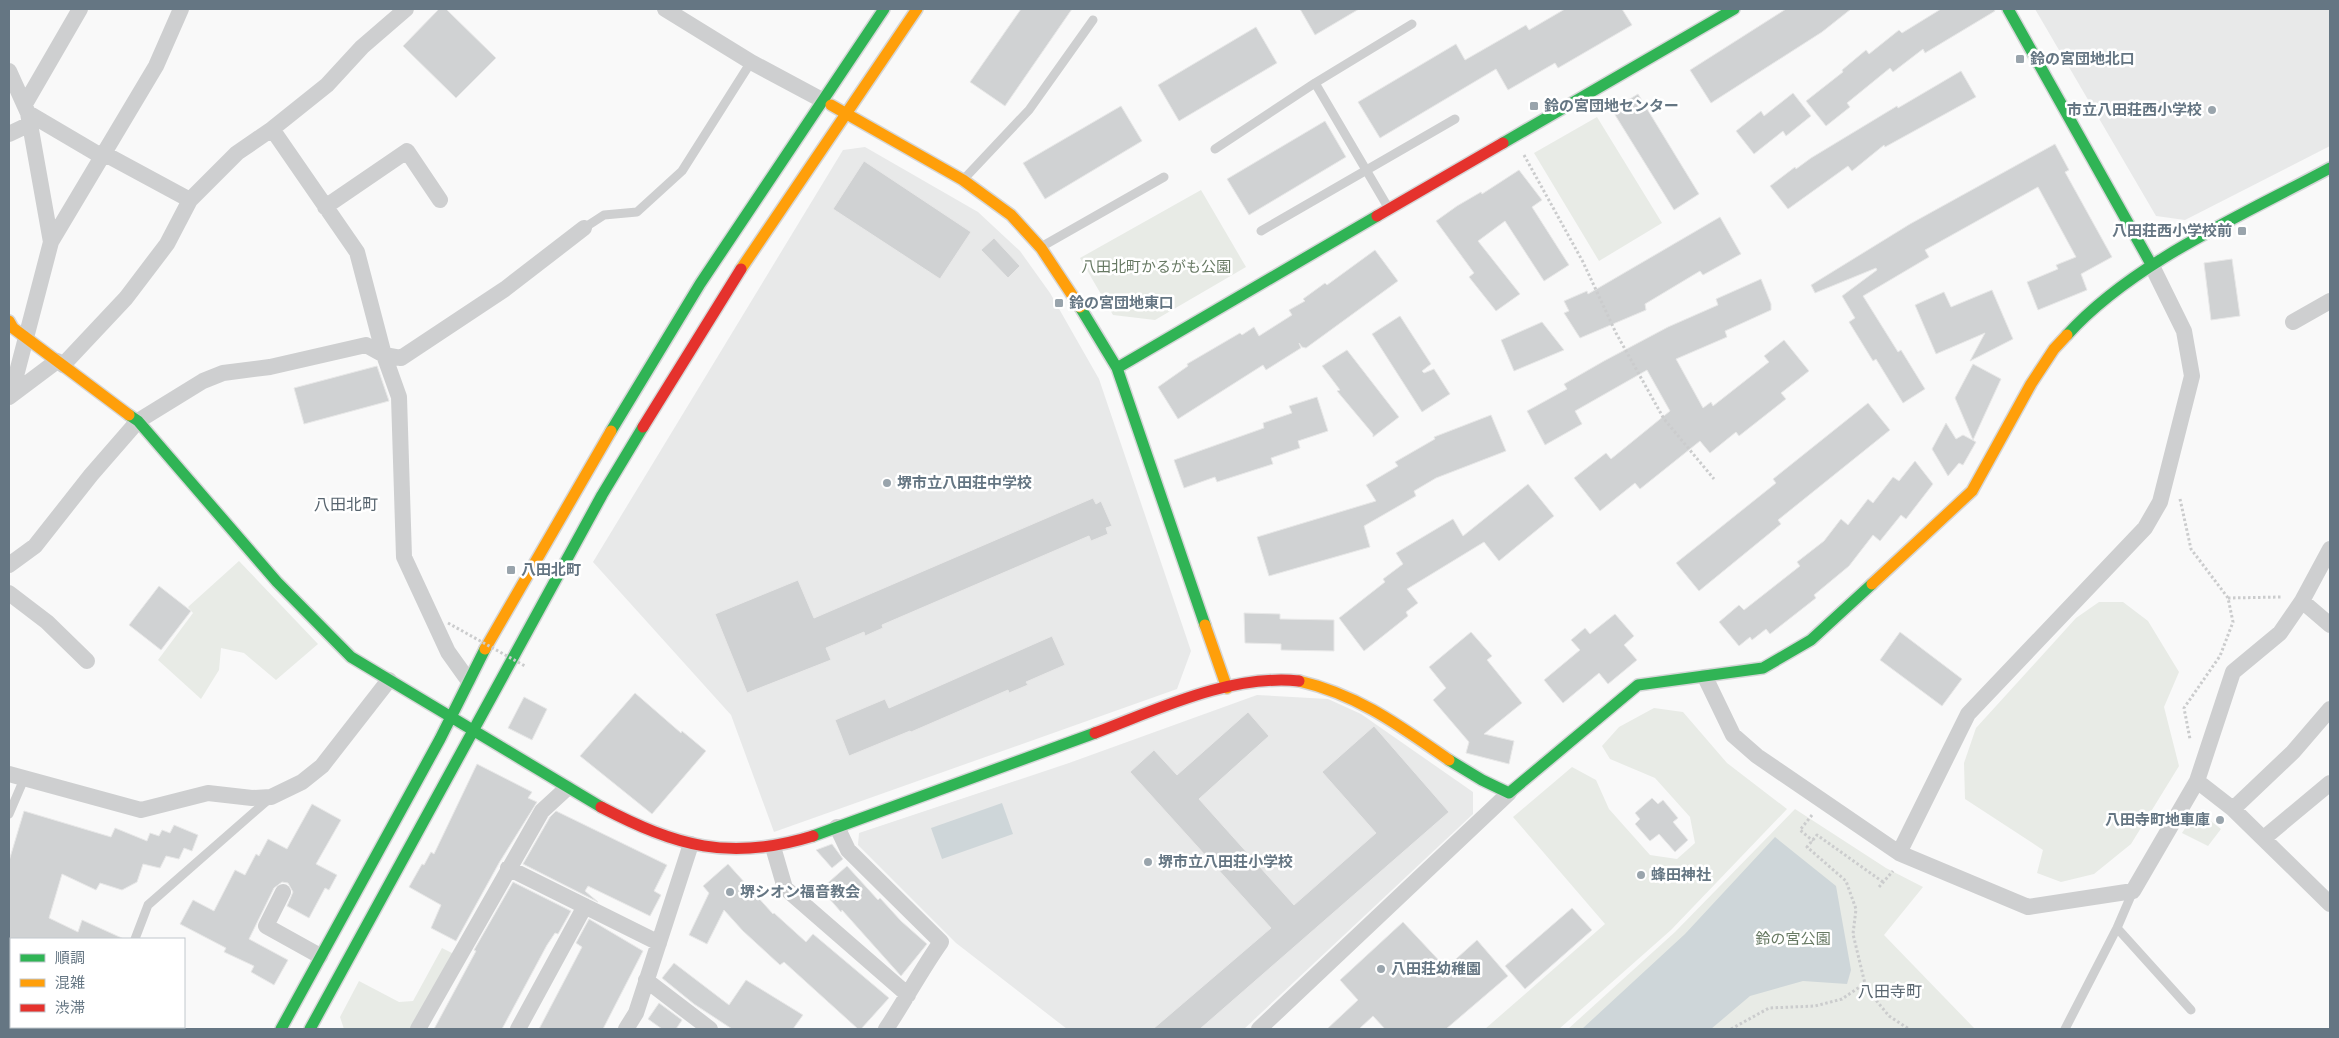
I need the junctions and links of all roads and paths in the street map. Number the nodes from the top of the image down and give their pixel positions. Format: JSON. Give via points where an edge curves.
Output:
{"nodes":[{"id":1,"x":80,"y":9,"type":"edge"},
{"id":2,"x":181,"y":9,"type":"edge"},
{"id":3,"x":406,"y":9,"type":"edge"},
{"id":4,"x":665,"y":9,"type":"edge"},
{"id":5,"x":884,"y":9,"type":"edge"},
{"id":6,"x":917,"y":9,"type":"edge"},
{"id":7,"x":1734,"y":9,"type":"edge"},
{"id":8,"x":2008,"y":9,"type":"edge"},
{"id":9,"x":1093,"y":20,"type":"dead end"},
{"id":10,"x":1412,"y":24,"type":"dead end"},
{"id":11,"x":751,"y":62,"type":"junction"},
{"id":12,"x":9,"y":71,"type":"edge"},
{"id":13,"x":1315,"y":83,"type":"junction"},
{"id":14,"x":822,"y":100,"type":"junction"},
{"id":15,"x":846,"y":112,"type":"junction"},
{"id":16,"x":28,"y":113,"type":"junction"},
{"id":17,"x":1455,"y":118,"type":"dead end"},
{"id":18,"x":272,"y":130,"type":"junction"},
{"id":19,"x":9,"y":134,"type":"edge"},
{"id":20,"x":1215,"y":149,"type":"dead end"},
{"id":21,"x":1522,"y":150,"type":"dead end"},
{"id":22,"x":102,"y":154,"type":"junction"},
{"id":23,"x":2330,"y":168,"type":"edge"},
{"id":24,"x":1365,"y":169,"type":"junction"},
{"id":25,"x":1164,"y":177,"type":"dead end"},
{"id":26,"x":963,"y":180,"type":"junction"},
{"id":27,"x":190,"y":200,"type":"junction"},
{"id":28,"x":440,"y":200,"type":"dead end"},
{"id":29,"x":325,"y":207,"type":"junction"},
{"id":30,"x":1389,"y":209,"type":"junction"},
{"id":31,"x":584,"y":228,"type":"joint"},
{"id":32,"x":1261,"y":231,"type":"dead end"},
{"id":33,"x":51,"y":242,"type":"junction"},
{"id":34,"x":1041,"y":248,"type":"junction"},
{"id":35,"x":2151,"y":264,"type":"junction"},
{"id":36,"x":2330,"y":301,"type":"edge"},
{"id":37,"x":9,"y":322,"type":"edge"},
{"id":38,"x":2294,"y":322,"type":"dead end"},
{"id":39,"x":25,"y":336,"type":"junction"},
{"id":40,"x":384,"y":355,"type":"junction"},
{"id":41,"x":60,"y":363,"type":"junction"},
{"id":42,"x":1117,"y":368,"type":"junction"},
{"id":43,"x":10,"y":396,"type":"edge"},
{"id":44,"x":138,"y":421,"type":"junction"},
{"id":45,"x":1714,"y":479,"type":"dead end"},
{"id":46,"x":2180,"y":497,"type":"dead end"},
{"id":47,"x":2329,"y":554,"type":"edge"},
{"id":48,"x":9,"y":566,"type":"edge"},
{"id":49,"x":9,"y":592,"type":"edge"},
{"id":50,"x":2228,"y":598,"type":"junction"},
{"id":51,"x":2302,"y":601,"type":"junction"},
{"id":52,"x":448,"y":623,"type":"dead end"},
{"id":53,"x":2330,"y":625,"type":"edge"},
{"id":54,"x":87,"y":661,"type":"dead end"},
{"id":55,"x":525,"y":666,"type":"dead end"},
{"id":56,"x":1705,"y":677,"type":"junction"},
{"id":57,"x":389,"y":680,"type":"junction"},
{"id":58,"x":468,"y":680,"type":"junction"},
{"id":59,"x":1226,"y":688,"type":"junction"},
{"id":60,"x":2330,"y":709,"type":"edge"},
{"id":61,"x":451,"y":718,"type":"junction"},
{"id":62,"x":473,"y":732,"type":"junction"},
{"id":63,"x":2200,"y":774,"type":"junction"},
{"id":64,"x":16,"y":776,"type":"edge"},
{"id":65,"x":2330,"y":783,"type":"edge"},
{"id":66,"x":567,"y":788,"type":"junction"},
{"id":67,"x":1509,"y":793,"type":"junction"},
{"id":68,"x":271,"y":797,"type":"junction"},
{"id":69,"x":2233,"y":809,"type":"junction"},
{"id":70,"x":1814,"y":813,"type":"dead end"},
{"id":71,"x":9,"y":814,"type":"edge"},
{"id":72,"x":837,"y":827,"type":"junction"},
{"id":73,"x":2264,"y":838,"type":"junction"},
{"id":74,"x":1813,"y":841,"type":"junction"},
{"id":75,"x":691,"y":844,"type":"junction"},
{"id":76,"x":773,"y":847,"type":"junction"},
{"id":77,"x":1898,"y":860,"type":"junction"},
{"id":78,"x":508,"y":868,"type":"junction"},
{"id":79,"x":1883,"y":882,"type":"junction"},
{"id":80,"x":1879,"y":887,"type":"dead end"},
{"id":81,"x":2133,"y":891,"type":"junction"},
{"id":82,"x":283,"y":892,"type":"dead end"},
{"id":83,"x":2328,"y":897,"type":"edge"},
{"id":84,"x":585,"y":906,"type":"junction"},
{"id":85,"x":2117,"y":928,"type":"junction"},
{"id":86,"x":134,"y":938,"type":"edge"},
{"id":87,"x":659,"y":943,"type":"junction"},
{"id":88,"x":320,"y":956,"type":"junction"},
{"id":89,"x":646,"y":980,"type":"junction"},
{"id":90,"x":1864,"y":984,"type":"junction"},
{"id":91,"x":908,"y":995,"type":"junction"},
{"id":92,"x":2191,"y":1010,"type":"dead end"},
{"id":93,"x":314,"y":1028,"type":"edge"},
{"id":94,"x":1903,"y":1028,"type":"edge"},
{"id":95,"x":281,"y":1029,"type":"edge"},
{"id":96,"x":418,"y":1029,"type":"edge"},
{"id":97,"x":518,"y":1029,"type":"edge"},
{"id":98,"x":626,"y":1029,"type":"edge"},
{"id":99,"x":710,"y":1029,"type":"edge"},
{"id":100,"x":886,"y":1029,"type":"edge"},
{"id":101,"x":1259,"y":1029,"type":"edge"},
{"id":102,"x":1731,"y":1029,"type":"edge"},
{"id":103,"x":1909,"y":1029,"type":"edge"},
{"id":104,"x":2065,"y":1029,"type":"edge"}],
"edges":[{"from":1,"to":16,"type":"street"},
{"from":2,"to":22,"type":"street","via":[[156,66]]},
{"from":3,"to":18,"type":"street","via":[[362,47],[327,85]]},
{"from":4,"to":11,"type":"street"},
{"from":5,"to":14,"type":"street"},
{"from":6,"to":15,"type":"street"},
{"from":7,"to":30,"type":"street"},
{"from":8,"to":35,"type":"street"},
{"from":9,"to":26,"type":"lane","via":[[1029,110]]},
{"from":10,"to":13,"type":"lane"},
{"from":11,"to":14,"type":"street"},
{"from":11,"to":31,"type":"lane","via":[[682,170],[637,212],[604,215]]},
{"from":12,"to":16,"type":"street"},
{"from":13,"to":20,"type":"lane"},
{"from":13,"to":24,"type":"lane"},
{"from":14,"to":15,"type":"street"},
{"from":14,"to":58,"type":"street","via":[[639,381]]},
{"from":15,"to":26,"type":"street"},
{"from":15,"to":62,"type":"street","via":[[725,294],[602,495]]},
{"from":16,"to":19,"type":"street"},
{"from":16,"to":22,"type":"street"},
{"from":16,"to":33,"type":"street"},
{"from":17,"to":24,"type":"lane"},
{"from":18,"to":27,"type":"street","via":[[236,153]]},
{"from":18,"to":29,"type":"street"},
{"from":21,"to":45,"type":"path","via":[[1664,419]]},
{"from":22,"to":27,"type":"street"},
{"from":22,"to":33,"type":"street"},
{"from":23,"to":35,"type":"street"},
{"from":24,"to":30,"type":"lane"},
{"from":24,"to":32,"type":"lane"},
{"from":25,"to":34,"type":"lane"},
{"from":26,"to":34,"type":"street","via":[[1011,215]]},
{"from":27,"to":41,"type":"street","via":[[166,244],[126,298]]},
{"from":28,"to":29,"type":"street","via":[[407,151]]},
{"from":29,"to":40,"type":"street","via":[[357,252]]},
{"from":30,"to":42,"type":"street"},
{"from":31,"to":40,"type":"street","via":[[504,289],[400,358]]},
{"from":33,"to":39,"type":"street"},
{"from":34,"to":42,"type":"street"},
{"from":35,"to":56,"type":"street","via":[[2081,319],[2054,349],[1972,491],[1957,505],[1810,640],[1763,668]]},
{"from":35,"to":77,"type":"street","via":[[2184,331],[2192,376],[2160,502],[2145,528],[1968,714]]},
{"from":36,"to":38,"type":"street"},
{"from":37,"to":39,"type":"street"},
{"from":39,"to":41,"type":"street"},
{"from":39,"to":43,"type":"street"},
{"from":40,"to":44,"type":"street","via":[[366,345],[270,367],[223,373],[203,381]]},
{"from":40,"to":58,"type":"street","via":[[399,397],[404,557],[448,652]]},
{"from":41,"to":43,"type":"street"},
{"from":41,"to":44,"type":"street"},
{"from":42,"to":59,"type":"street"},
{"from":44,"to":48,"type":"street","via":[[90,475],[35,546]]},
{"from":44,"to":57,"type":"street","via":[[322,630],[351,657]]},
{"from":46,"to":50,"type":"path","via":[[2191,549]]},
{"from":47,"to":51,"type":"street"},
{"from":49,"to":54,"type":"street","via":[[47,622]]},
{"from":50,"to":51,"type":"path","via":[[2278,596]]},
{"from":50,"to":63,"type":"path","via":[[2233,622],[2220,656],[2184,708]]},
{"from":51,"to":53,"type":"street"},
{"from":51,"to":63,"type":"street","via":[[2280,633],[2233,672]]},
{"from":52,"to":55,"type":"path","bridge":true},
{"from":56,"to":67,"type":"street","via":[[1638,685]]},
{"from":56,"to":77,"type":"street","via":[[1733,735]]},
{"from":57,"to":61,"type":"street"},
{"from":57,"to":68,"type":"street","via":[[322,766],[302,782]]},
{"from":58,"to":61,"type":"street"},
{"from":59,"to":67,"type":"street","via":[[1294,680],[1354,697],[1491,786]]},
{"from":59,"to":72,"type":"street"},
{"from":60,"to":69,"type":"street","via":[[2293,752]]},
{"from":61,"to":62,"type":"street"},
{"from":61,"to":88,"type":"street"},
{"from":62,"to":66,"type":"street"},
{"from":62,"to":93,"type":"street"},
{"from":63,"to":69,"type":"street"},
{"from":63,"to":81,"type":"street"},
{"from":64,"to":68,"type":"street","via":[[141,810],[208,793]]},
{"from":64,"to":71,"type":"lane"},
{"from":65,"to":73,"type":"street"},
{"from":66,"to":75,"type":"street","via":[[636,826]]},
{"from":66,"to":78,"type":"street","via":[[542,811]]},
{"from":67,"to":101,"type":"street"},
{"from":68,"to":86,"type":"lane","via":[[148,905]]},
{"from":69,"to":73,"type":"street"},
{"from":70,"to":74,"type":"path","via":[[1800,830]]},
{"from":72,"to":76,"type":"street"},
{"from":72,"to":91,"type":"street","via":[[848,850],[941,942],[915,979]]},
{"from":73,"to":83,"type":"street"},
{"from":74,"to":79,"type":"path","via":[[1817,835]]},
{"from":74,"to":90,"type":"path","via":[[1807,847],[1846,881],[1856,909],[1853,934]]},
{"from":75,"to":76,"type":"street","via":[[729,850]]},
{"from":75,"to":87,"type":"street"},
{"from":76,"to":91,"type":"street","via":[[786,888]]},
{"from":77,"to":79,"type":"path"},
{"from":77,"to":81,"type":"street","via":[[2028,907]]},
{"from":78,"to":84,"type":"street"},
{"from":78,"to":96,"type":"street"},
{"from":79,"to":80,"type":"path"},
{"from":81,"to":85,"type":"lane"},
{"from":82,"to":88,"type":"street","via":[[266,926]]},
{"from":84,"to":87,"type":"street"},
{"from":84,"to":97,"type":"street"},
{"from":85,"to":92,"type":"lane"},
{"from":85,"to":104,"type":"lane"},
{"from":87,"to":89,"type":"street"},
{"from":88,"to":95,"type":"street"},
{"from":89,"to":98,"type":"street","via":[[636,1013]]},
{"from":89,"to":99,"type":"street"},
{"from":90,"to":94,"type":"path","via":[[1889,1016]]},
{"from":90,"to":102,"type":"path","via":[[1842,999],[1815,1006],[1769,1008]]},
{"from":91,"to":100,"type":"street"},
{"from":94,"to":103,"type":"path"}]}
